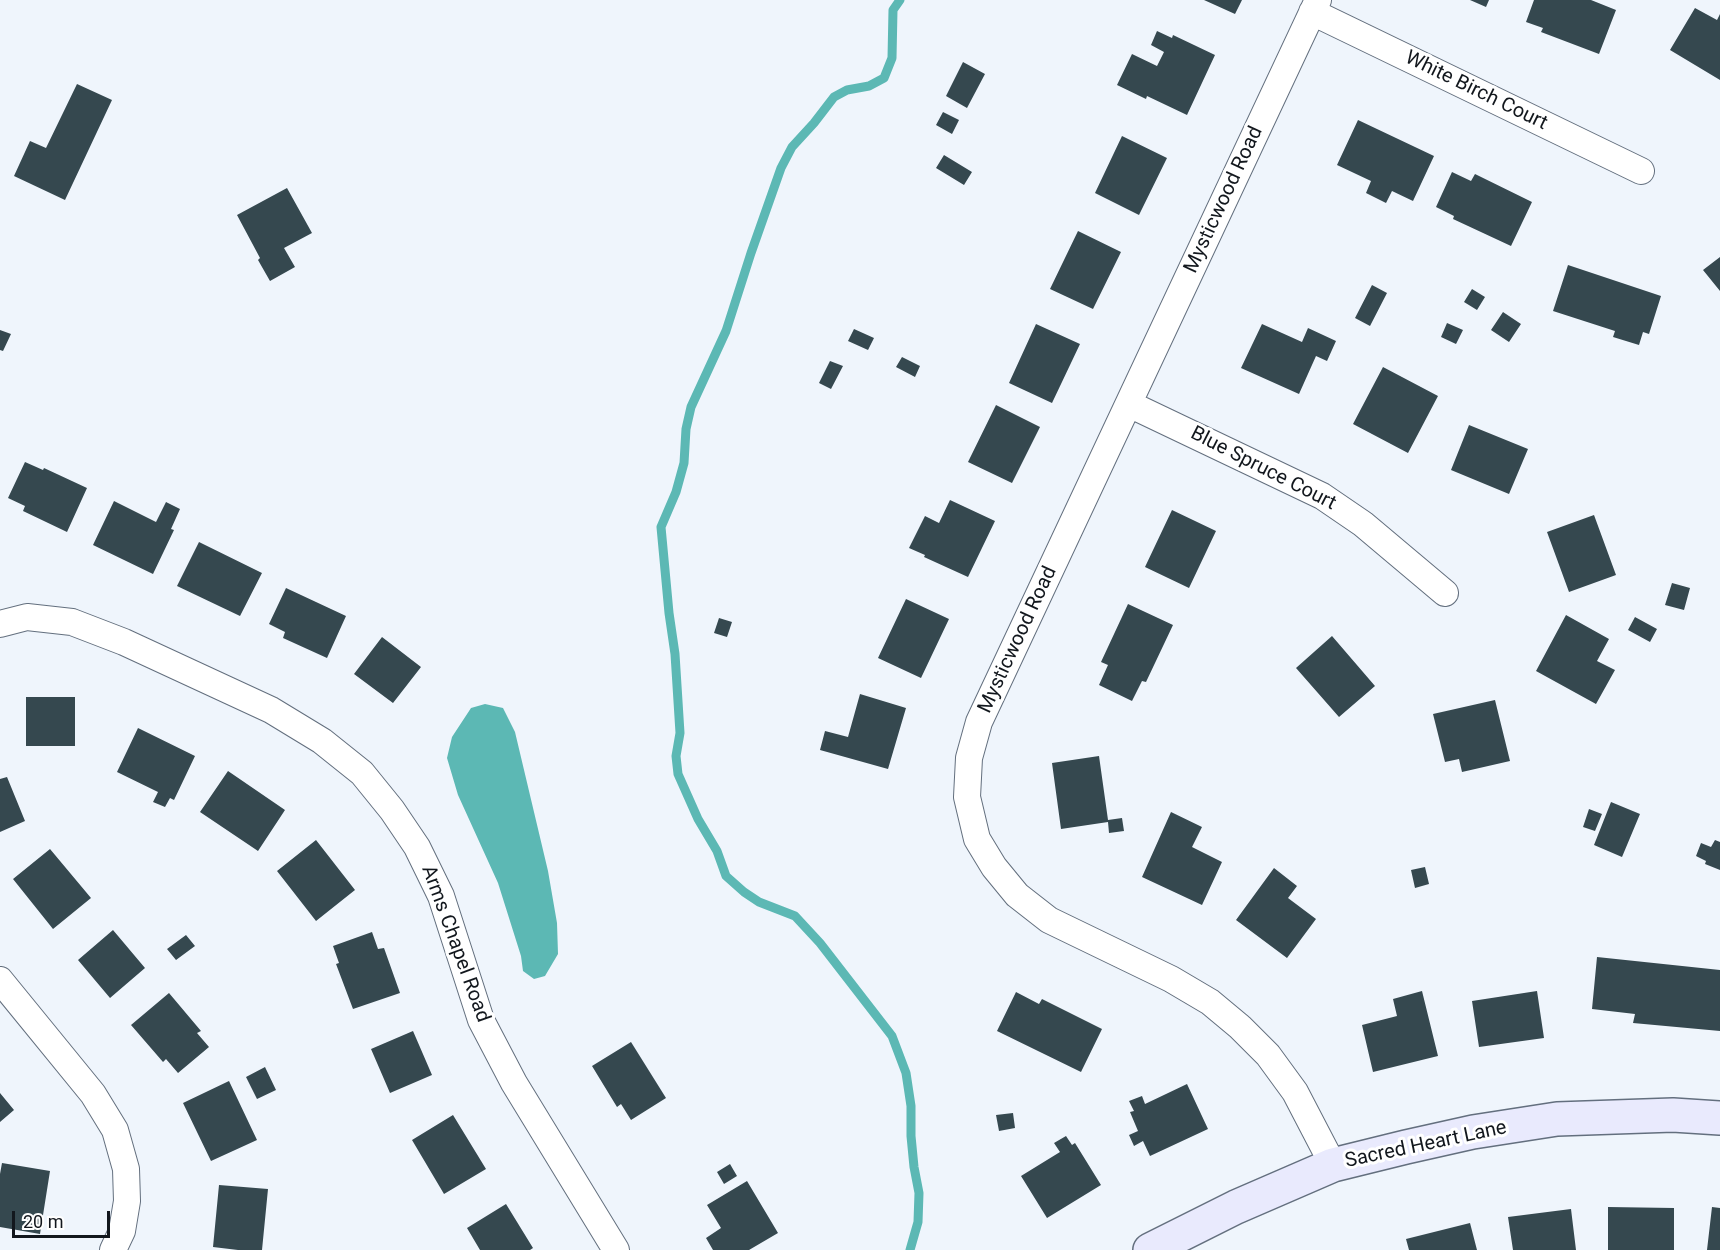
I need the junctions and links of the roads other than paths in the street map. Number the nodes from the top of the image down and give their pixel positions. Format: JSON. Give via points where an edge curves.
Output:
{"nodes":[{"id":1,"x":1315,"y":6,"type":"edge"},
{"id":2,"x":1641,"y":171,"type":"dead end"},
{"id":3,"x":1130,"y":404,"type":"junction"},
{"id":4,"x":1445,"y":593,"type":"dead end"},
{"id":5,"x":0,"y":624,"type":"edge"},
{"id":6,"x":0,"y":980,"type":"edge"},
{"id":7,"x":1720,"y":1118,"type":"edge"},
{"id":8,"x":1333,"y":1165,"type":"junction"},
{"id":9,"x":113,"y":1250,"type":"edge"},
{"id":10,"x":616,"y":1250,"type":"edge"},
{"id":11,"x":1149,"y":1250,"type":"edge"}],
"edges":[{"from":1,"to":2,"type":"street","name":"White Birch Court"},
{"from":1,"to":3,"type":"street","name":"Mysticwood Road"},
{"from":3,"to":4,"type":"street","name":"Blue Spruce Court","via":[[1322,496],[1364,524]]},
{"from":3,"to":8,"type":"street","name":"Mysticwood Road","via":[[979,722],[969,758],[967,797],[977,839],[1017,895],[1049,920],[1171,979],[1210,1002],[1240,1027],[1268,1055],[1295,1092]]},
{"from":5,"to":10,"type":"street","name":"Arms Chapel Road","via":[[27,617],[72,622],[124,642],[271,710],[322,741],[362,773],[417,847],[441,896],[481,1020],[514,1083]]},
{"from":6,"to":9,"type":"street","via":[[93,1094],[115,1130],[126,1169],[127,1201],[122,1231]]},
{"from":7,"to":8,"type":"street","name":"Sacred Heart Lane","via":[[1673,1115],[1557,1119],[1473,1132]]},
{"from":8,"to":11,"type":"street","name":"Sacred Heart Lane"}]}
